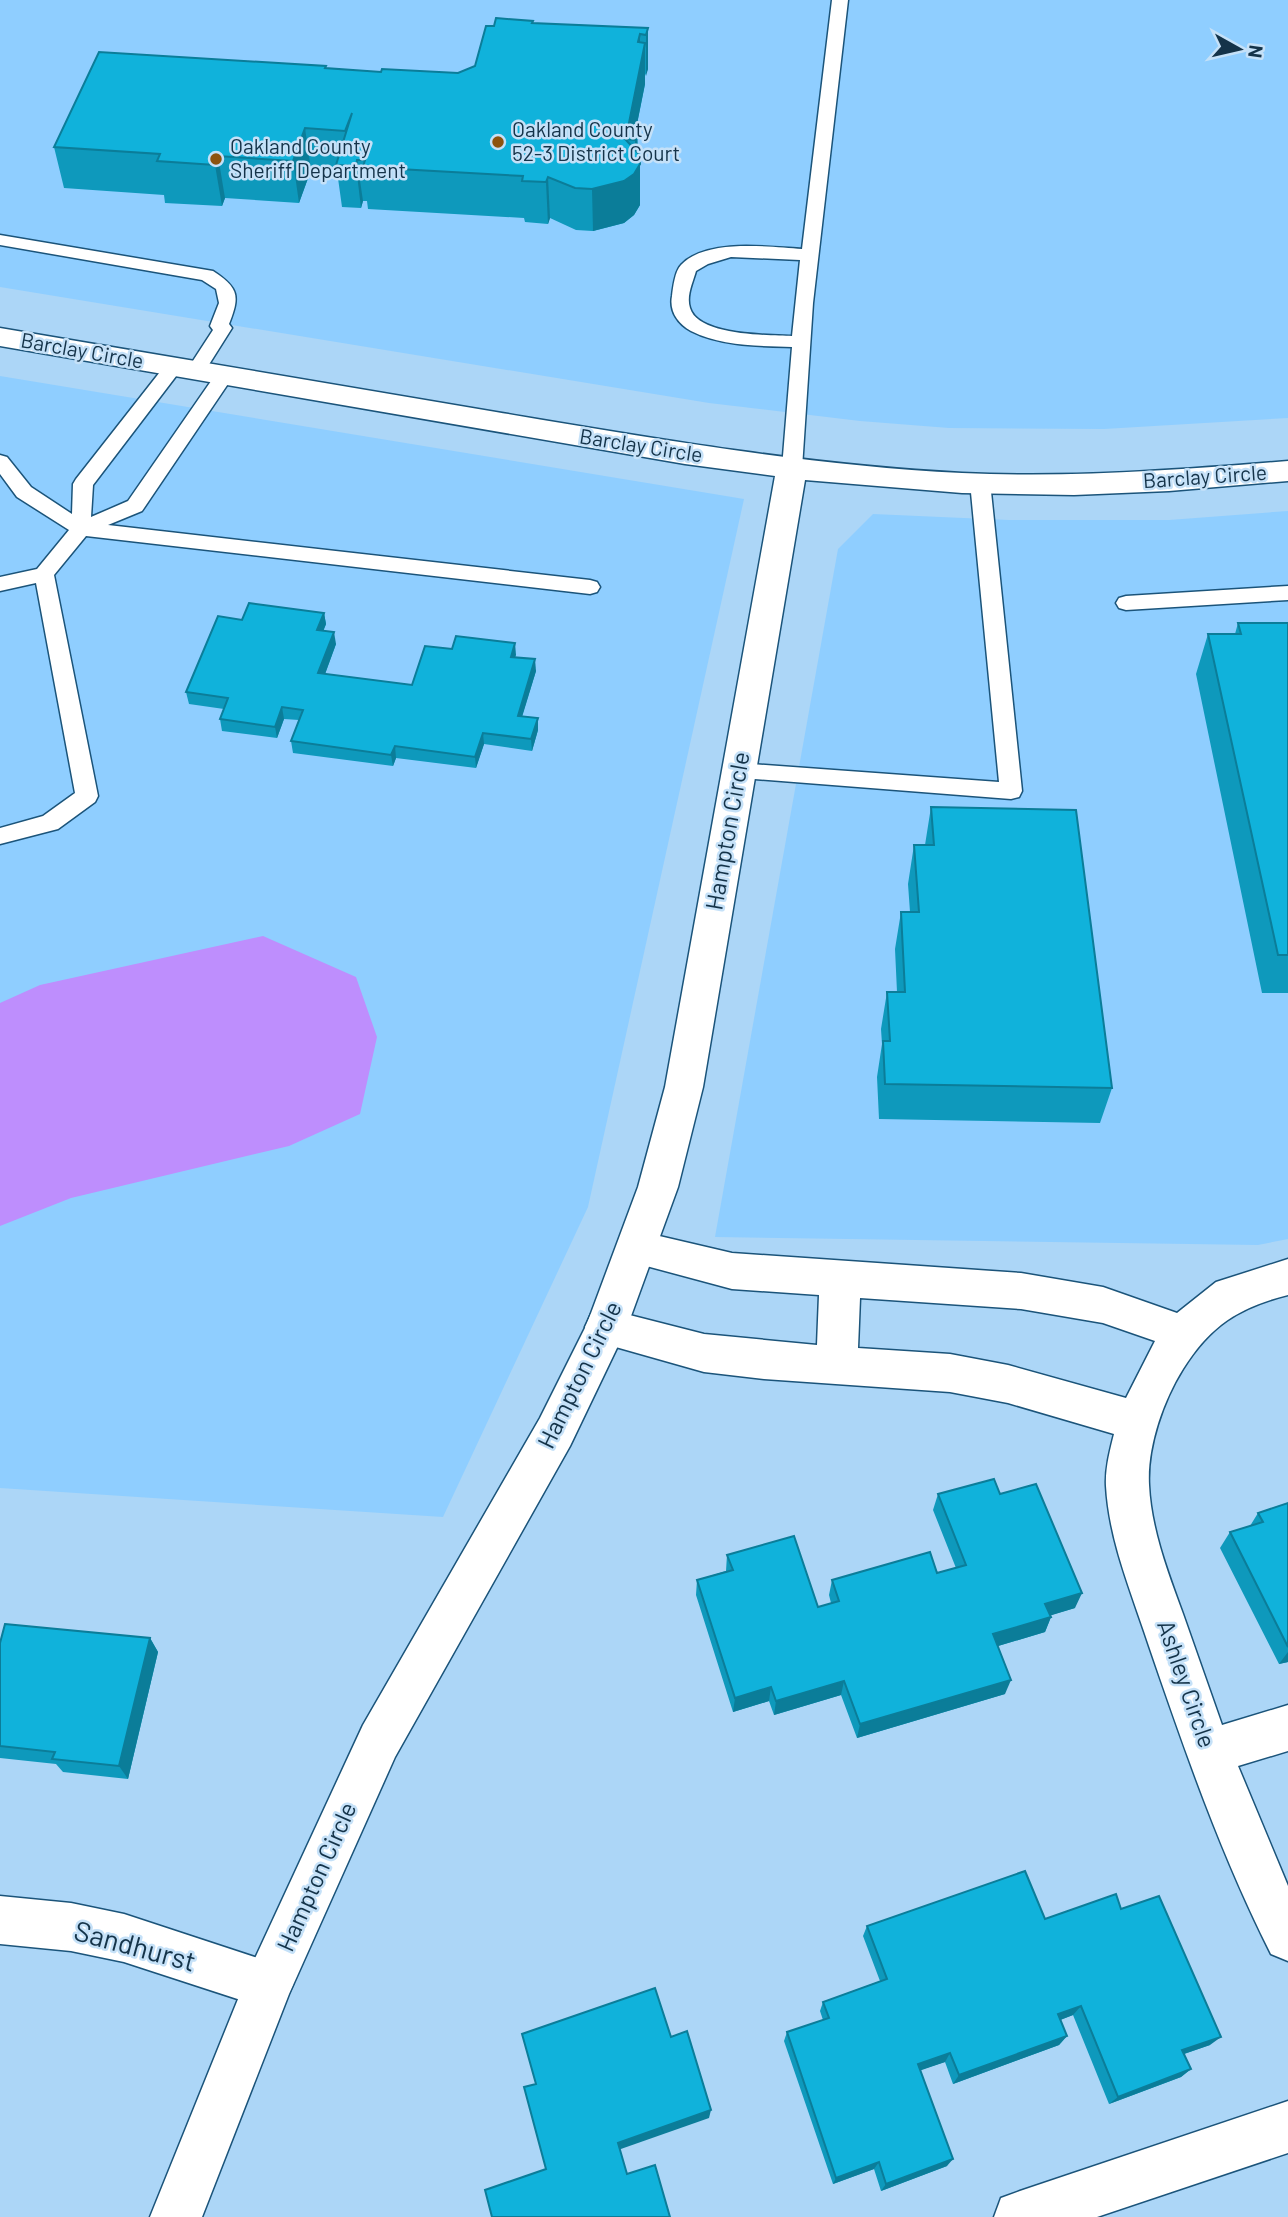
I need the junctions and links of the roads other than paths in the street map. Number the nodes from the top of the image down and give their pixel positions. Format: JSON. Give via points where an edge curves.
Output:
{"nodes":[{"id":1,"x":841,"y":0,"type":"edge"},
{"id":2,"x":0,"y":240,"type":"edge"},
{"id":3,"x":809,"y":255,"type":"junction"},
{"id":4,"x":0,"y":337,"type":"edge"},
{"id":5,"x":800,"y":342,"type":"junction"},
{"id":6,"x":198,"y":371,"type":"junction"},
{"id":7,"x":0,"y":461,"type":"edge"},
{"id":8,"x":792,"y":468,"type":"junction"},
{"id":9,"x":1288,"y":471,"type":"edge"},
{"id":10,"x":980,"y":482,"type":"junction"},
{"id":11,"x":81,"y":528,"type":"junction"},
{"id":12,"x":44,"y":574,"type":"junction"},
{"id":13,"x":0,"y":583,"type":"edge"},
{"id":14,"x":590,"y":587,"type":"dead end"},
{"id":15,"x":1288,"y":593,"type":"edge"},
{"id":16,"x":1126,"y":603,"type":"dead end"},
{"id":17,"x":738,"y":771,"type":"junction"},
{"id":18,"x":0,"y":836,"type":"edge"},
{"id":19,"x":638,"y":1248,"type":"junction"},
{"id":20,"x":1288,"y":1278,"type":"edge"},
{"id":21,"x":840,"y":1279,"type":"junction"},
{"id":22,"x":607,"y":1327,"type":"junction"},
{"id":23,"x":1186,"y":1334,"type":"junction"},
{"id":24,"x":837,"y":1365,"type":"junction"},
{"id":25,"x":1137,"y":1421,"type":"junction"},
{"id":26,"x":1288,"y":1728,"type":"edge"},
{"id":27,"x":1209,"y":1752,"type":"junction"},
{"id":28,"x":0,"y":1920,"type":"edge"},
{"id":29,"x":1288,"y":1937,"type":"edge"},
{"id":30,"x":268,"y":1984,"type":"junction"},
{"id":31,"x":1288,"y":2127,"type":"edge"},
{"id":32,"x":176,"y":2217,"type":"edge"},
{"id":33,"x":1020,"y":2217,"type":"edge"}],
"edges":[{"from":1,"to":3,"type":"lane"},
{"from":2,"to":6,"type":"lane","via":[[207,275],[224,286],[228,303],[219,327],[223,328]]},
{"from":3,"to":5,"type":"lane"},
{"from":3,"to":5,"type":"lane","via":[[722,252],[703,257],[688,268],[680,308],[688,323],[708,332]]},
{"from":4,"to":6,"type":"street","name":"Barclay Circle"},
{"from":5,"to":8,"type":"lane"},
{"from":6,"to":8,"type":"street","name":"Barclay Circle"},
{"from":6,"to":11,"type":"lane","via":[[83,484]]},
{"from":6,"to":11,"type":"lane","via":[[135,506]]},
{"from":7,"to":11,"type":"lane","via":[[24,492]]},
{"from":8,"to":10,"type":"street","name":"Barclay Circle"},
{"from":8,"to":17,"type":"street","name":"Hampton Circle"},
{"from":9,"to":10,"type":"street","name":"Barclay Circle","via":[[1129,483]]},
{"from":10,"to":17,"type":"lane","via":[[1011,791]]},
{"from":11,"to":12,"type":"lane"},
{"from":11,"to":14,"type":"lane"},
{"from":12,"to":13,"type":"lane"},
{"from":12,"to":18,"type":"lane","via":[[88,796],[50,823]]},
{"from":15,"to":16,"type":"lane"},
{"from":17,"to":19,"type":"street","name":"Hampton Circle","via":[[684,1087]]},
{"from":19,"to":21,"type":"street","via":[[732,1271]]},
{"from":19,"to":22,"type":"street","name":"Hampton Circle"},
{"from":20,"to":23,"type":"street","name":"Ashley Circle","via":[[1225,1298],[1198,1317]]},
{"from":21,"to":23,"type":"street","via":[[1021,1291],[1103,1306]]},
{"from":21,"to":24,"type":"street"},
{"from":22,"to":24,"type":"street","via":[[704,1353]]},
{"from":22,"to":30,"type":"street","name":"Hampton Circle","via":[[555,1432],[379,1741]]},
{"from":23,"to":25,"type":"street","name":"Ashley Circle","via":[[1157,1374]]},
{"from":24,"to":25,"type":"street","via":[[950,1373],[1008,1384]]},
{"from":25,"to":27,"type":"street","name":"Ashley Circle","via":[[1127,1483],[1136,1544]]},
{"from":26,"to":27,"type":"street"},
{"from":27,"to":29,"type":"street","name":"Ashley Circle","via":[[1267,1897]]},
{"from":28,"to":30,"type":"street","name":"Sandhurst","via":[[124,1938]]},
{"from":30,"to":32,"type":"street","name":"Hampton Circle"},
{"from":31,"to":33,"type":"street"}]}
